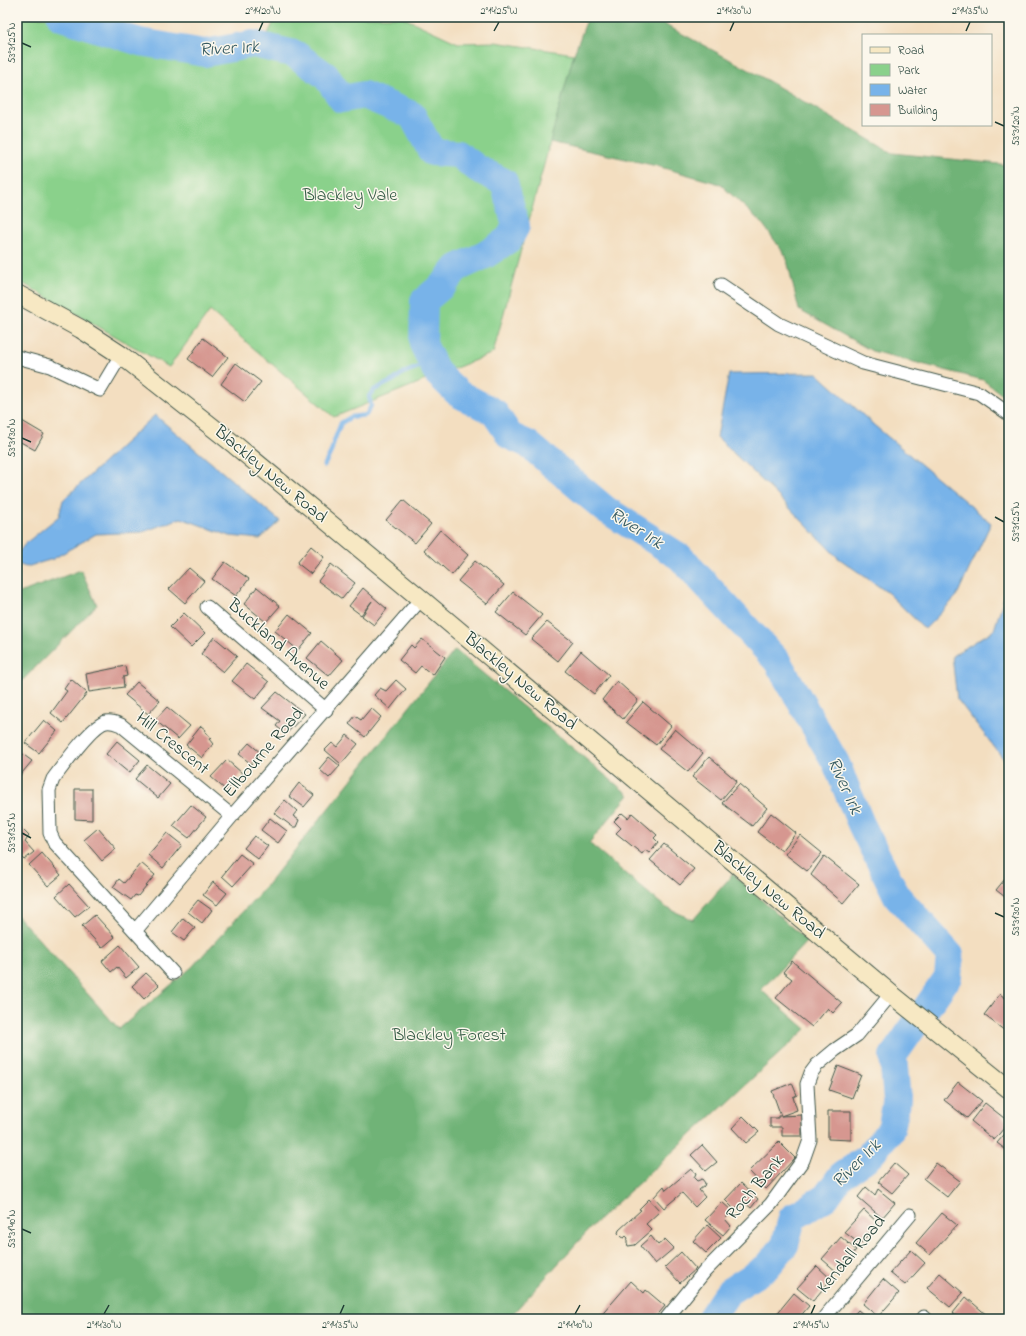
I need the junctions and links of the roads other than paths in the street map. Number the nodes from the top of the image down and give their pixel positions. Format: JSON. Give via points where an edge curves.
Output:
{"nodes":[{"id":1,"x":721,"y":285,"type":"dead end"},
{"id":2,"x":17,"y":294,"type":"edge"},
{"id":3,"x":121,"y":355,"type":"junction"},
{"id":4,"x":17,"y":357,"type":"edge"},
{"id":5,"x":1009,"y":414,"type":"edge"},
{"id":6,"x":421,"y":599,"type":"junction"},
{"id":7,"x":207,"y":607,"type":"dead end"},
{"id":8,"x":326,"y":710,"type":"junction"},
{"id":9,"x":232,"y":816,"type":"junction"},
{"id":10,"x":135,"y":931,"type":"junction"},
{"id":11,"x":173,"y":973,"type":"dead end"},
{"id":12,"x":891,"y":994,"type":"junction"},
{"id":13,"x":1009,"y":1089,"type":"edge"},
{"id":14,"x":910,"y":1215,"type":"dead end"},
{"id":15,"x":666,"y":1319,"type":"edge"},
{"id":16,"x":823,"y":1319,"type":"edge"}],
"edges":[{"from":1,"to":5,"type":"street","via":[[778,324],[863,363],[979,393]]},
{"from":2,"to":3,"type":"street","name":"Blackley New Road","via":[[82,329]]},
{"from":3,"to":4,"type":"street","via":[[100,390],[50,366]]},
{"from":3,"to":6,"type":"street","name":"Blackley New Road","via":[[235,445]]},
{"from":6,"to":8,"type":"street","name":"Ellbourne Road"},
{"from":6,"to":12,"type":"street","name":"Blackley New Road"},
{"from":7,"to":8,"type":"street","name":"Buckland Avenue"},
{"from":8,"to":9,"type":"street","name":"Ellbourne Road"},
{"from":9,"to":10,"type":"street","name":"Ellbourne Road"},
{"from":9,"to":10,"type":"street","name":"Hill Crescent","via":[[121,725],[113,721],[105,722],[91,732],[50,784],[50,833],[54,842]]},
{"from":10,"to":11,"type":"street","name":"Hill Crescent"},
{"from":12,"to":13,"type":"street","name":"Blackley New Road"},
{"from":12,"to":15,"type":"street","name":"Roch Bank","via":[[857,1035],[835,1050],[811,1073],[807,1084],[810,1140],[803,1160],[771,1204],[705,1271]]},
{"from":14,"to":16,"type":"street","name":"Kendall Road"}]}
